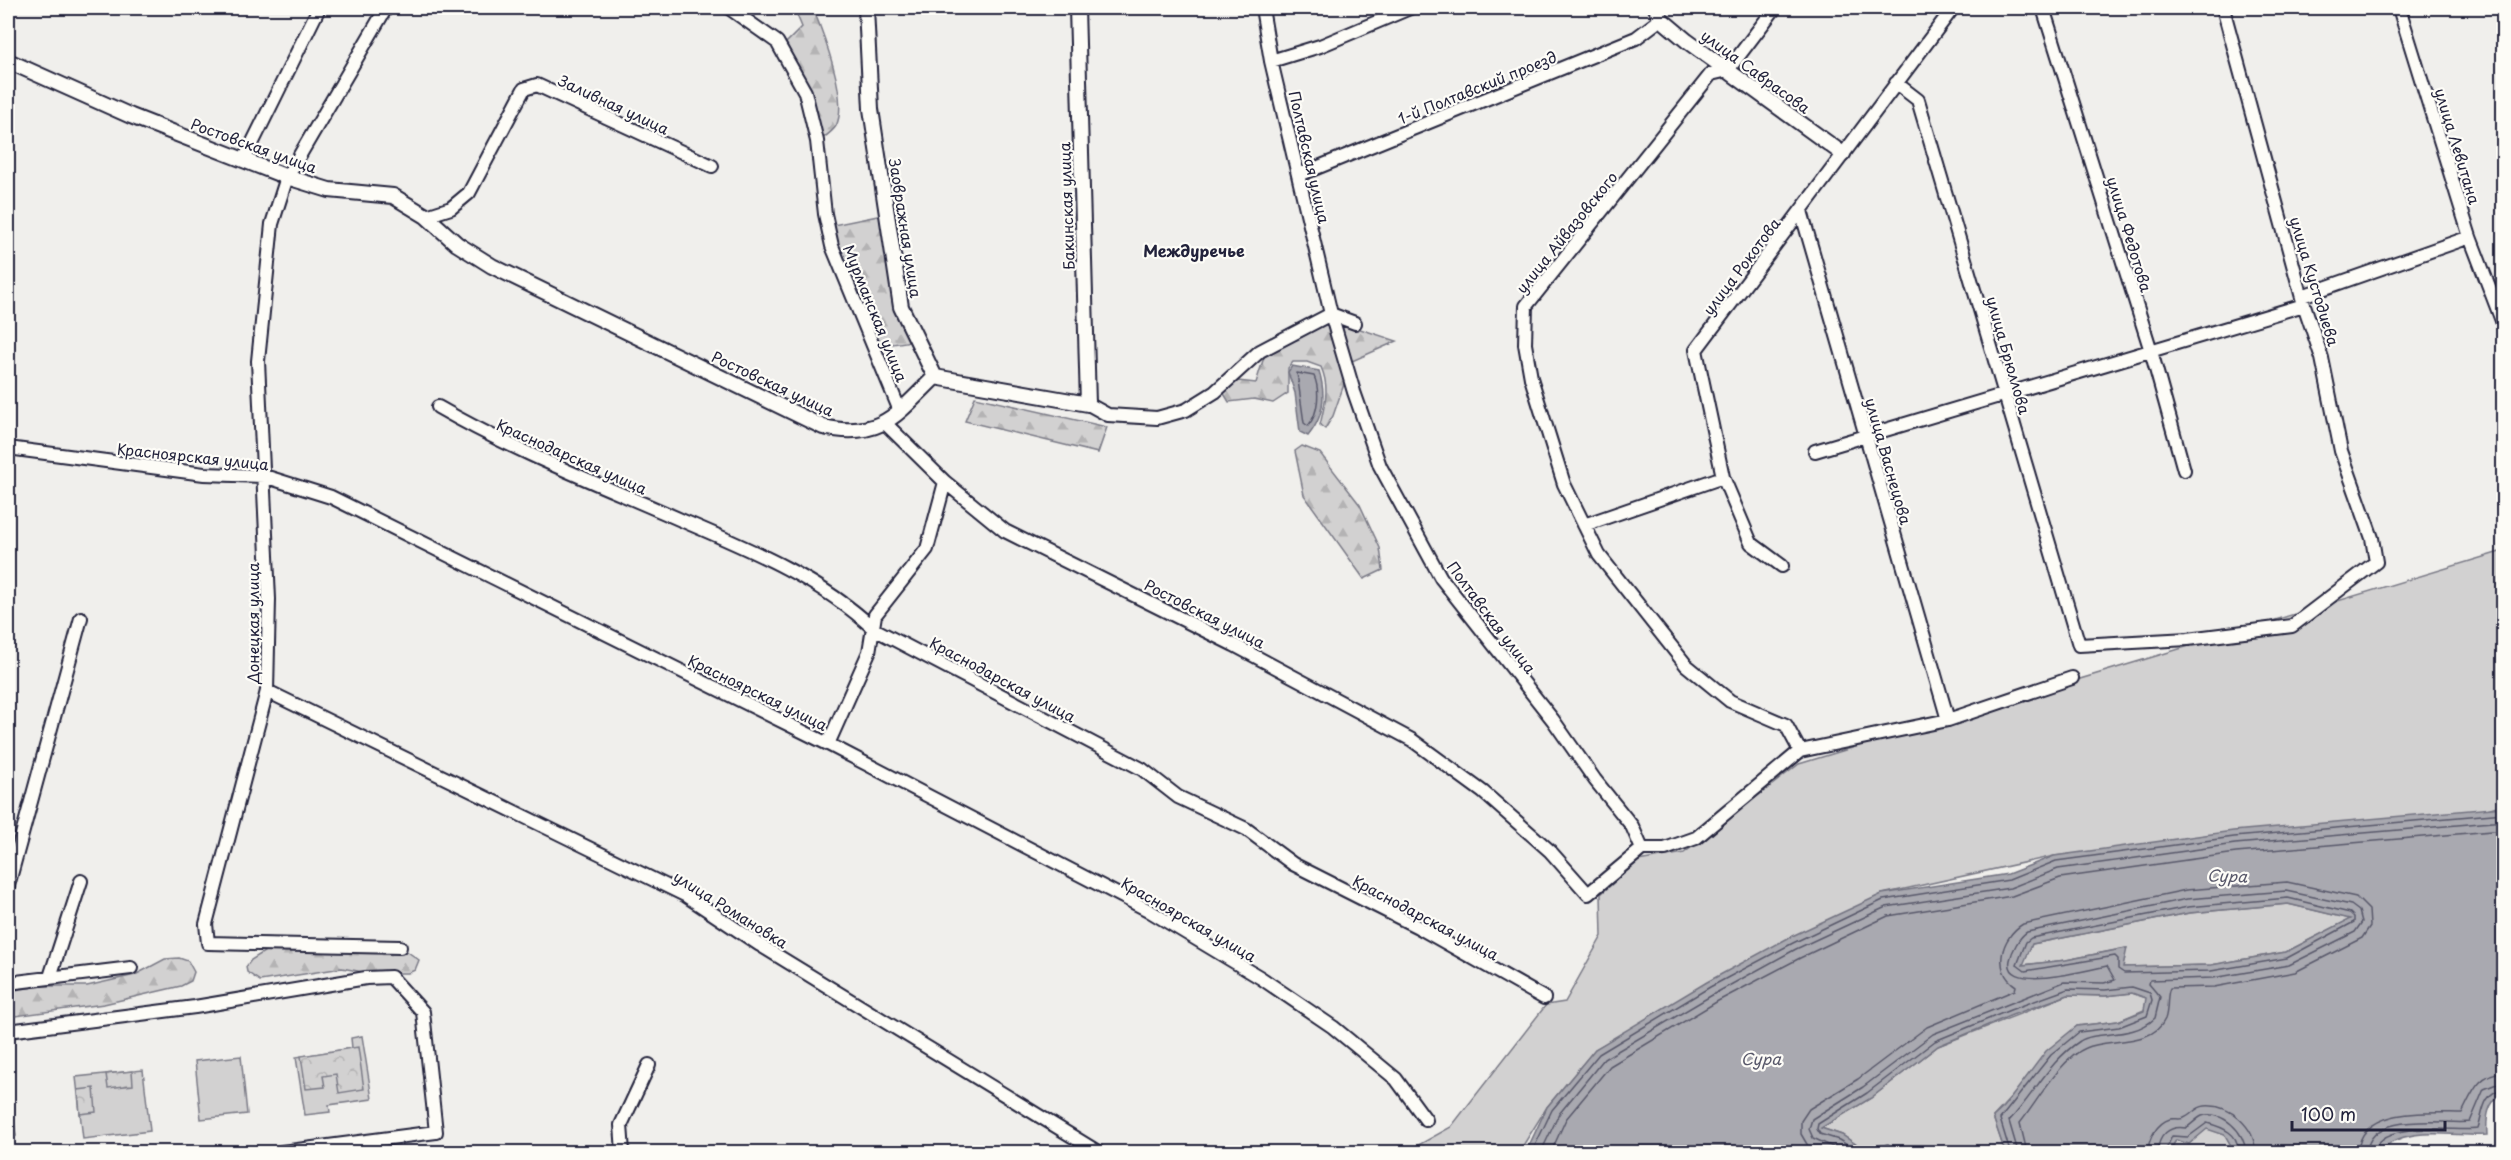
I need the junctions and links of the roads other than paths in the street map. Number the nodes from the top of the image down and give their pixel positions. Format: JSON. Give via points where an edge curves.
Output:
{"nodes":[{"id":1,"x":319,"y":8,"type":"edge"},
{"id":2,"x":386,"y":8,"type":"edge"},
{"id":3,"x":729,"y":8,"type":"edge"},
{"id":4,"x":866,"y":8,"type":"edge"},
{"id":5,"x":1077,"y":8,"type":"edge"},
{"id":6,"x":1262,"y":8,"type":"edge"},
{"id":7,"x":1410,"y":8,"type":"edge"},
{"id":8,"x":1775,"y":8,"type":"edge"},
{"id":9,"x":1953,"y":8,"type":"edge"},
{"id":10,"x":2043,"y":8,"type":"edge"},
{"id":11,"x":2223,"y":8,"type":"edge"},
{"id":12,"x":2399,"y":8,"type":"edge"},
{"id":13,"x":1658,"y":13,"type":"edge"},
{"id":14,"x":8,"y":61,"type":"edge"},
{"id":15,"x":1271,"y":61,"type":"junction"},
{"id":16,"x":1728,"y":70,"type":"junction"},
{"id":17,"x":1896,"y":83,"type":"junction"},
{"id":18,"x":1843,"y":154,"type":"junction"},
{"id":19,"x":244,"y":160,"type":"junction"},
{"id":20,"x":712,"y":166,"type":"dead end"},
{"id":21,"x":1299,"y":175,"type":"junction"},
{"id":22,"x":287,"y":177,"type":"junction"},
{"id":23,"x":1801,"y":211,"type":"junction"},
{"id":24,"x":426,"y":216,"type":"junction"},
{"id":25,"x":2470,"y":237,"type":"junction"},
{"id":26,"x":2303,"y":300,"type":"junction"},
{"id":27,"x":1332,"y":314,"type":"junction"},
{"id":28,"x":1355,"y":323,"type":"dead end"},
{"id":29,"x":2504,"y":326,"type":"edge"},
{"id":30,"x":2151,"y":351,"type":"junction"},
{"id":31,"x":935,"y":377,"type":"junction"},
{"id":32,"x":2005,"y":395,"type":"junction"},
{"id":33,"x":1088,"y":404,"type":"junction"},
{"id":34,"x":438,"y":407,"type":"dead end"},
{"id":35,"x":900,"y":411,"type":"junction"},
{"id":36,"x":886,"y":424,"type":"junction"},
{"id":37,"x":1866,"y":436,"type":"junction"},
{"id":38,"x":8,"y":448,"type":"edge"},
{"id":39,"x":1815,"y":452,"type":"dead end"},
{"id":40,"x":2184,"y":470,"type":"dead end"},
{"id":41,"x":264,"y":476,"type":"junction"},
{"id":42,"x":1723,"y":477,"type":"junction"},
{"id":43,"x":945,"y":482,"type":"junction"},
{"id":44,"x":1584,"y":525,"type":"junction"},
{"id":45,"x":1782,"y":566,"type":"dead end"},
{"id":46,"x":81,"y":618,"type":"dead end"},
{"id":47,"x":874,"y":629,"type":"junction"},
{"id":48,"x":2079,"y":645,"type":"joint"},
{"id":49,"x":2072,"y":678,"type":"dead end"},
{"id":50,"x":267,"y":691,"type":"junction"},
{"id":51,"x":1948,"y":720,"type":"junction"},
{"id":52,"x":828,"y":744,"type":"junction"},
{"id":53,"x":1800,"y":751,"type":"junction"},
{"id":54,"x":1642,"y":849,"type":"junction"},
{"id":55,"x":81,"y":881,"type":"dead end"},
{"id":56,"x":8,"y":886,"type":"edge"},
{"id":57,"x":400,"y":947,"type":"dead end"},
{"id":58,"x":131,"y":968,"type":"dead end"},
{"id":59,"x":50,"y":977,"type":"junction"},
{"id":60,"x":8,"y":983,"type":"edge"},
{"id":61,"x":1544,"y":998,"type":"dead end"},
{"id":62,"x":8,"y":1031,"type":"edge"},
{"id":63,"x":649,"y":1065,"type":"dead end"},
{"id":64,"x":1426,"y":1120,"type":"dead end"},
{"id":65,"x":282,"y":1152,"type":"edge"},
{"id":66,"x":623,"y":1152,"type":"edge"},
{"id":67,"x":1098,"y":1152,"type":"edge"}],
"edges":[{"from":1,"to":19,"type":"street"},
{"from":2,"to":22,"type":"street","name":"Донецкая улица"},
{"from":3,"to":35,"type":"street","name":"Мурманская улица","via":[[777,42],[805,92],[818,141],[832,246]]},
{"from":4,"to":31,"type":"street","name":"Заовражная улица","via":[[871,109],[901,307]]},
{"from":5,"to":33,"type":"street","name":"Бакинская улица"},
{"from":6,"to":15,"type":"street","name":"Полтавская улица"},
{"from":7,"to":15,"type":"street"},
{"from":8,"to":16,"type":"street","name":"улица Айвазовского"},
{"from":9,"to":17,"type":"street","name":"улица Рокотова"},
{"from":10,"to":30,"type":"street","name":"улица Федотова"},
{"from":11,"to":26,"type":"street","name":"улица Кустодиева"},
{"from":12,"to":25,"type":"street","name":"улица Левитана"},
{"from":13,"to":16,"type":"street","name":"улица Саврасова"},
{"from":13,"to":21,"type":"street","name":"1-й Полтавский проезд","via":[[1636,38]]},
{"from":14,"to":19,"type":"street","name":"Ростовская улица","via":[[131,116]]},
{"from":15,"to":21,"type":"street","name":"Полтавская улица"},
{"from":16,"to":18,"type":"street","name":"улица Саврасова"},
{"from":16,"to":44,"type":"street","name":"улица Айвазовского","via":[[1711,74],[1526,306],[1525,344],[1531,378],[1564,484]]},
{"from":17,"to":18,"type":"street","name":"улица Рокотова"},
{"from":17,"to":32,"type":"street","name":"улица Брюллова","via":[[1918,100]]},
{"from":18,"to":23,"type":"street","name":"улица Рокотова"},
{"from":19,"to":22,"type":"street","name":"Ростовская улица"},
{"from":20,"to":24,"type":"street","name":"Заливная улица","via":[[537,85],[524,89],[469,193],[451,208]]},
{"from":21,"to":27,"type":"street","name":"Полтавская улица"},
{"from":22,"to":24,"type":"street","name":"Ростовская улица","via":[[329,190],[393,196]]},
{"from":22,"to":41,"type":"street","name":"Донецкая улица","via":[[272,224],[258,362]]},
{"from":23,"to":37,"type":"street","name":"улица Васнецова"},
{"from":23,"to":42,"type":"street","name":"улица Рокотова","via":[[1696,350]]},
{"from":24,"to":36,"type":"street","name":"Ростовская улица","via":[[457,244],[492,266],[823,427],[845,432]]},
{"from":25,"to":26,"type":"street"},
{"from":25,"to":29,"type":"street","name":"улица Левитана"},
{"from":26,"to":30,"type":"street"},
{"from":26,"to":48,"type":"street","name":"улица Кустодиева","via":[[2322,358],[2341,452],[2372,538],[2376,562],[2292,626],[2188,639]]},
{"from":27,"to":28,"type":"street"},
{"from":27,"to":33,"type":"street","via":[[1260,351],[1215,392],[1186,410],[1157,418],[1108,415]]},
{"from":27,"to":54,"type":"street","name":"Полтавская улица","via":[[1380,466],[1441,578],[1632,826]]},
{"from":30,"to":32,"type":"street"},
{"from":30,"to":40,"type":"street","name":"улица Федотова"},
{"from":31,"to":33,"type":"street"},
{"from":31,"to":35,"type":"street"},
{"from":32,"to":37,"type":"street"},
{"from":32,"to":48,"type":"street","name":"улица Брюллова"},
{"from":34,"to":47,"type":"street","name":"Краснодарская улица","via":[[495,440],[735,543],[801,576],[849,606]]},
{"from":35,"to":36,"type":"street"},
{"from":36,"to":43,"type":"street","name":"Ростовская улица"},
{"from":37,"to":39,"type":"street"},
{"from":37,"to":51,"type":"street","name":"улица Васнецова"},
{"from":38,"to":41,"type":"street","name":"Красноярская улица","via":[[204,474]]},
{"from":41,"to":50,"type":"street","name":"Донецкая улица","via":[[269,599]]},
{"from":41,"to":52,"type":"street","name":"Красноярская улица","via":[[332,496]]},
{"from":42,"to":44,"type":"street"},
{"from":42,"to":45,"type":"street","name":"улица Рокотова","via":[[1751,543]]},
{"from":43,"to":47,"type":"street","via":[[927,549],[875,615]]},
{"from":43,"to":54,"type":"street","name":"Ростовская улица","via":[[1005,531],[1234,645],[1412,740],[1491,799],[1550,851],[1588,894]]},
{"from":44,"to":53,"type":"street","name":"улица Айвазовского","via":[[1599,555],[1686,665],[1730,700],[1785,725]]},
{"from":46,"to":56,"type":"street"},
{"from":47,"to":52,"type":"street","via":[[869,652]]},
{"from":47,"to":61,"type":"street","name":"Краснодарская улица","via":[[1142,769],[1178,797],[1246,829],[1293,864],[1418,927]]},
{"from":49,"to":51,"type":"street"},
{"from":50,"to":57,"type":"street","name":"Донецкая улица","via":[[206,924],[207,943]]},
{"from":50,"to":67,"type":"street","name":"улица Романовка","via":[[685,895]]},
{"from":51,"to":53,"type":"street"},
{"from":52,"to":64,"type":"street","name":"Красноярская улица","via":[[1148,910],[1261,978],[1333,1027],[1396,1079]]},
{"from":53,"to":54,"type":"street","via":[[1696,838],[1665,849]]},
{"from":55,"to":59,"type":"street"},
{"from":58,"to":59,"type":"street"},
{"from":59,"to":60,"type":"street"},
{"from":62,"to":65,"type":"street","via":[[391,977],[423,1012],[436,1132]]},
{"from":63,"to":66,"type":"street","via":[[621,1125]]}]}
